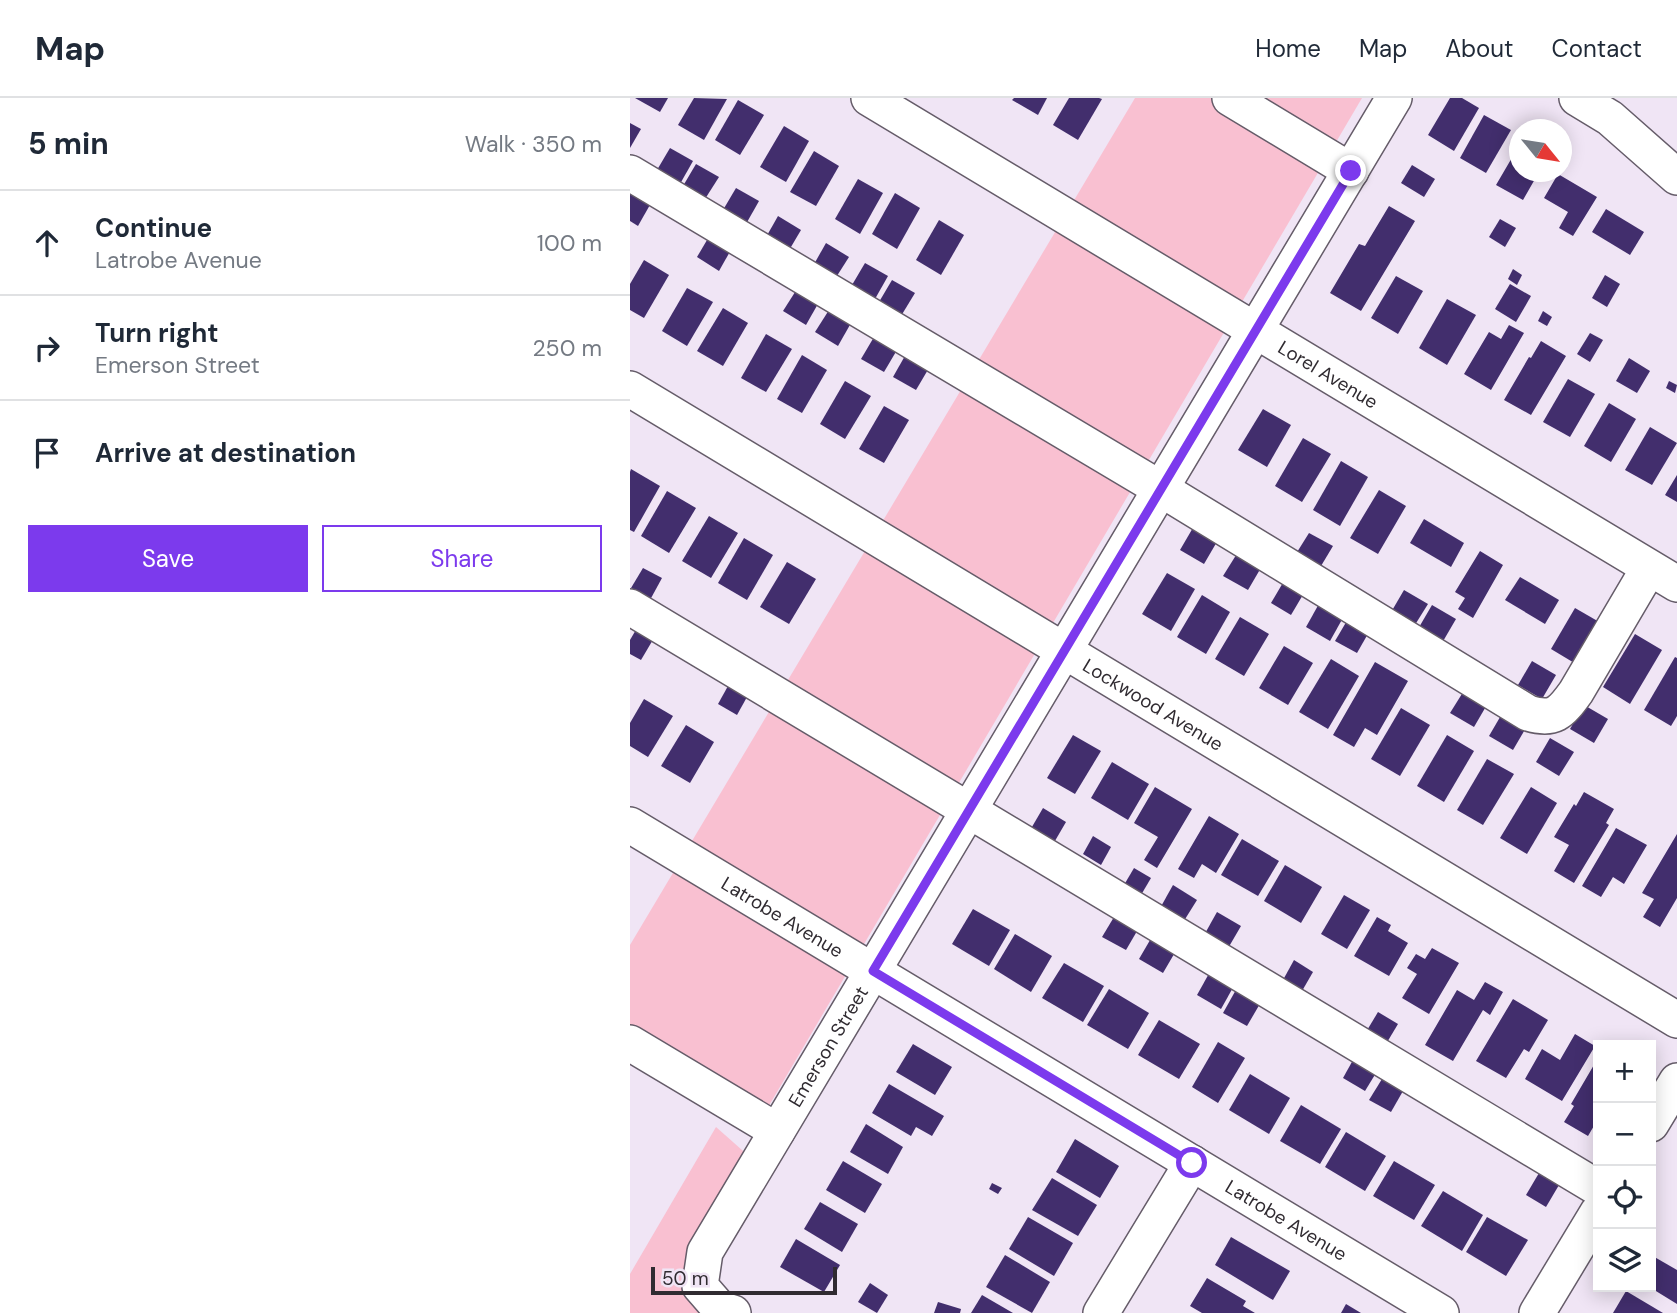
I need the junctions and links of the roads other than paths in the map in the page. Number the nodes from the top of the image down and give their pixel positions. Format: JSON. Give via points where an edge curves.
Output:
{"nodes":[{"id":1,"x":869,"y":98,"type":"edge"},
{"id":2,"x":1230,"y":98,"type":"edge"},
{"id":3,"x":1394,"y":98,"type":"edge"},
{"id":4,"x":1577,"y":98,"type":"edge"},
{"id":5,"x":1351,"y":171,"type":"junction"},
{"id":6,"x":630,"y":173,"type":"edge"},
{"id":7,"x":1677,"y":177,"type":"edge"},
{"id":8,"x":1255,"y":330,"type":"junction"},
{"id":9,"x":630,"y":389,"type":"edge"},
{"id":10,"x":1161,"y":489,"type":"junction"},
{"id":11,"x":1663,"y":576,"type":"edge"},
{"id":12,"x":630,"y":607,"type":"edge"},
{"id":13,"x":1065,"y":651,"type":"junction"},
{"id":14,"x":969,"y":811,"type":"junction"},
{"id":15,"x":630,"y":825,"type":"edge"},
{"id":16,"x":873,"y":971,"type":"junction"},
{"id":17,"x":1677,"y":1020,"type":"edge"},
{"id":18,"x":630,"y":1043,"type":"edge"},
{"id":19,"x":1677,"y":1081,"type":"edge"},
{"id":20,"x":1656,"y":1116,"type":"edge"},
{"id":21,"x":777,"y":1131,"type":"junction"},
{"id":22,"x":1192,"y":1163,"type":"junction"},
{"id":23,"x":1593,"y":1185,"type":"edge"},
{"id":24,"x":1593,"y":1220,"type":"edge"},
{"id":25,"x":727,"y":1311,"type":"edge"},
{"id":26,"x":1101,"y":1313,"type":"edge"},
{"id":27,"x":1441,"y":1313,"type":"edge"},
{"id":28,"x":1537,"y":1313,"type":"edge"}],
"edges":[{"from":1,"to":8,"type":"street","name":"Lorel Avenue"},
{"from":2,"to":5,"type":"street"},
{"from":3,"to":5,"type":"street","name":"Emerson Street"},
{"from":4,"to":7,"type":"street","via":[[1609,118]]},
{"from":5,"to":8,"type":"street","name":"Emerson Street"},
{"from":6,"to":10,"type":"street"},
{"from":8,"to":10,"type":"street","name":"Emerson Street"},
{"from":8,"to":11,"type":"street","name":"Lorel Avenue"},
{"from":9,"to":13,"type":"street","name":"Lockwood Avenue"},
{"from":10,"to":11,"type":"street","via":[[1541,717],[1564,708]]},
{"from":10,"to":13,"type":"street","name":"Emerson Street"},
{"from":12,"to":14,"type":"street"},
{"from":13,"to":14,"type":"street","name":"Emerson Street"},
{"from":13,"to":17,"type":"street","name":"Lockwood Avenue"},
{"from":14,"to":16,"type":"street","name":"Emerson Street"},
{"from":14,"to":23,"type":"street"},
{"from":15,"to":16,"type":"street","name":"Latrobe Avenue"},
{"from":16,"to":21,"type":"street","name":"Emerson Street"},
{"from":16,"to":22,"type":"street","name":"Latrobe Avenue"},
{"from":18,"to":21,"type":"street"},
{"from":19,"to":20,"type":"street"},
{"from":21,"to":25,"type":"street","name":"Emerson Street","via":[[705,1252],[700,1286]]},
{"from":22,"to":26,"type":"street"},
{"from":22,"to":27,"type":"street","name":"Latrobe Avenue"},
{"from":24,"to":28,"type":"street"}]}
